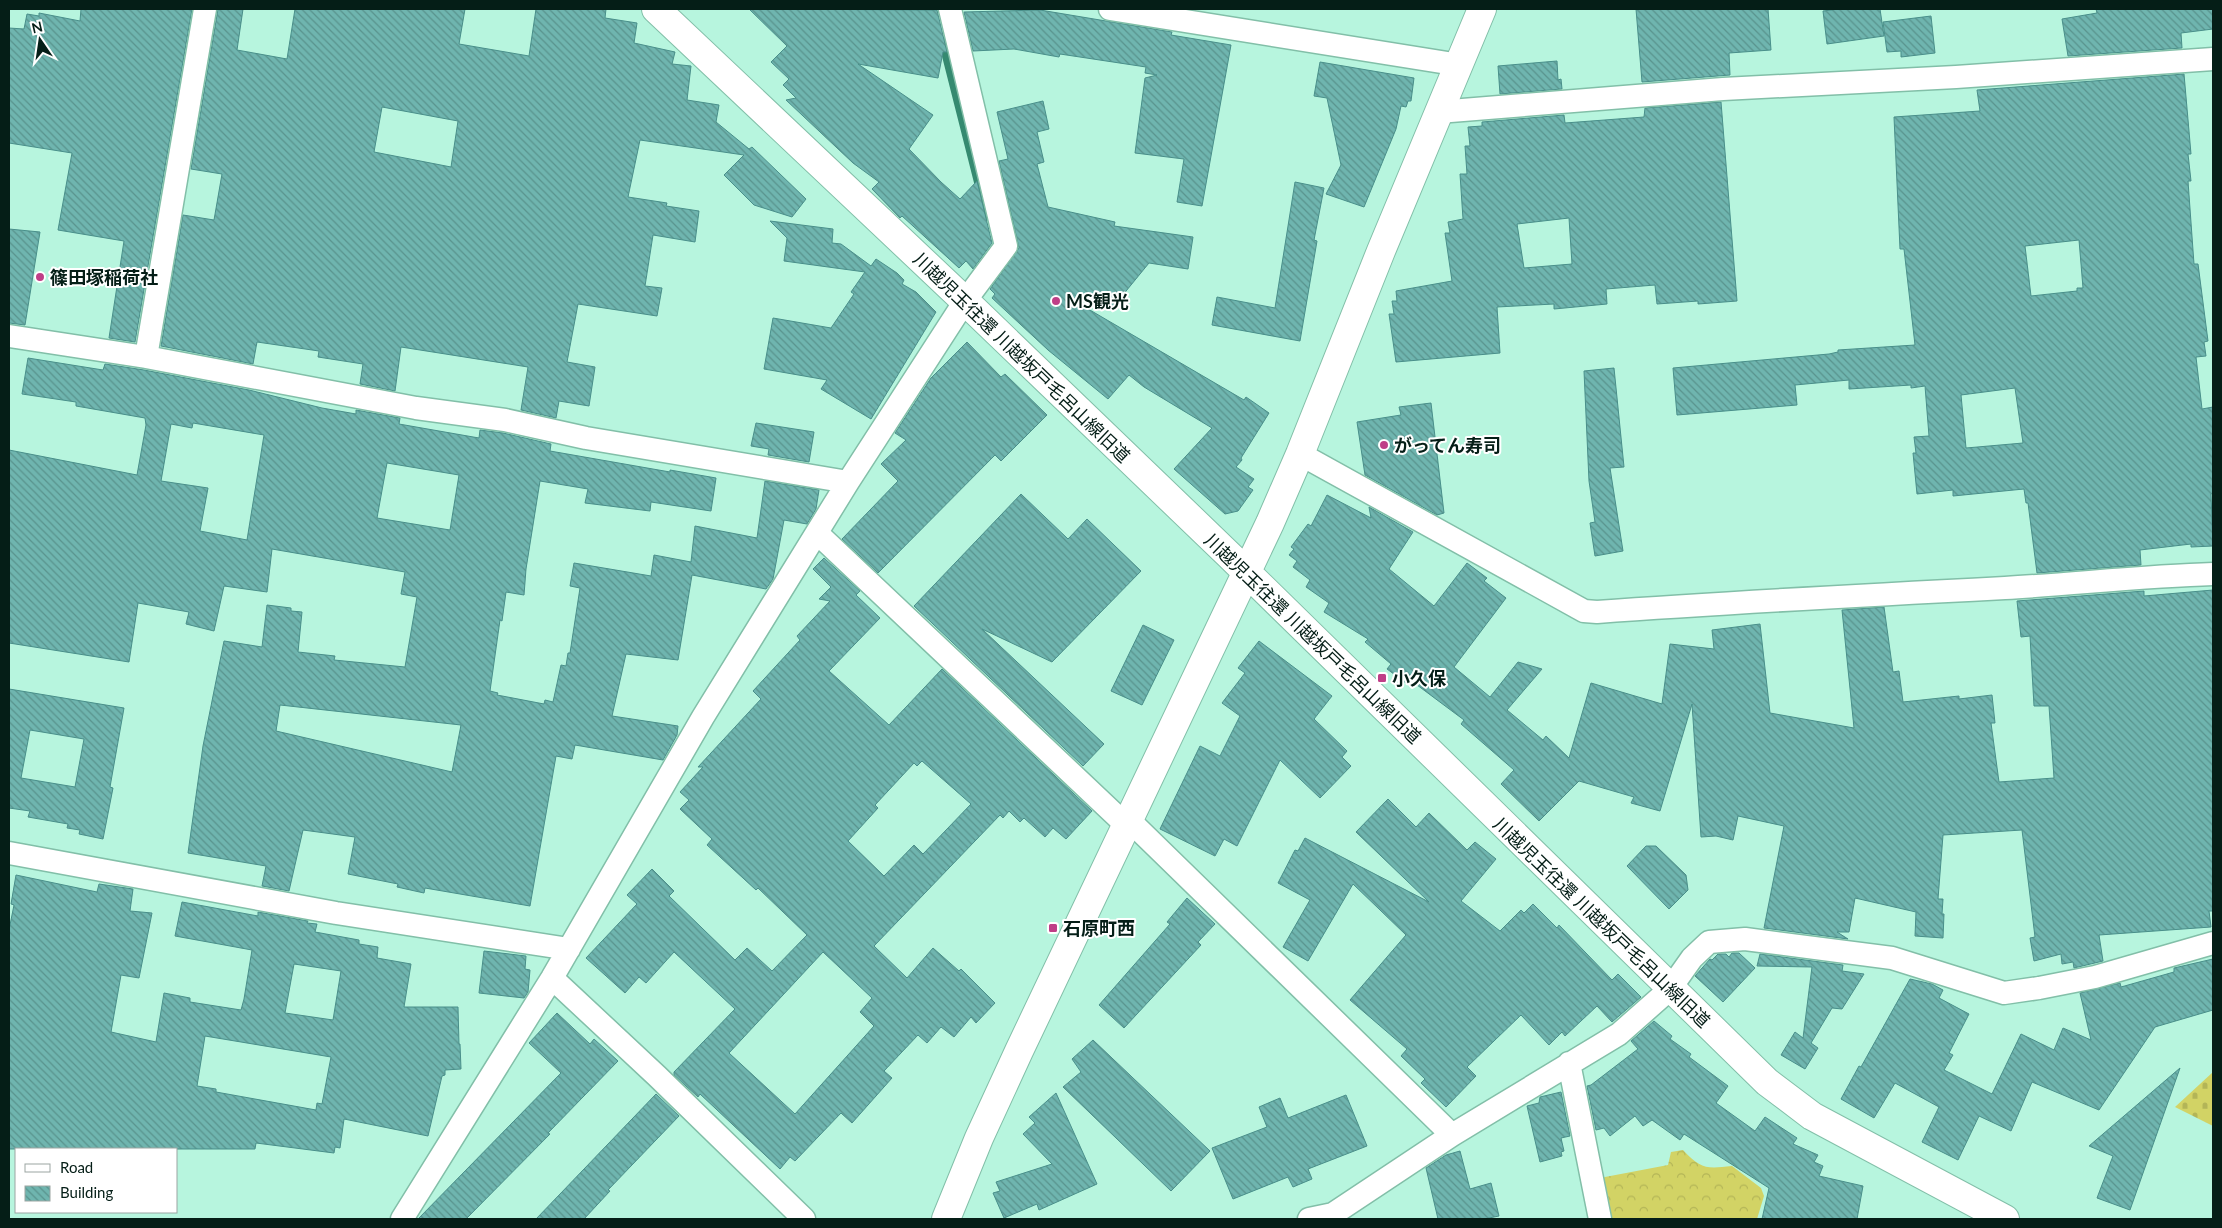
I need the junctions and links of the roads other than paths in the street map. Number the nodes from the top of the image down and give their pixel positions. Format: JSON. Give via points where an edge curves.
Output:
{"nodes":[{"id":1,"x":205,"y":9,"type":"edge"},
{"id":2,"x":656,"y":9,"type":"edge"},
{"id":3,"x":950,"y":9,"type":"edge"},
{"id":4,"x":1110,"y":9,"type":"edge"},
{"id":5,"x":1482,"y":9,"type":"edge"},
{"id":6,"x":2213,"y":60,"type":"edge"},
{"id":7,"x":1460,"y":65,"type":"junction"},
{"id":8,"x":1438,"y":112,"type":"junction"},
{"id":9,"x":965,"y":301,"type":"junction"},
{"id":10,"x":9,"y":336,"type":"edge"},
{"id":11,"x":146,"y":358,"type":"junction"},
{"id":12,"x":1300,"y":454,"type":"junction"},
{"id":13,"x":848,"y":482,"type":"junction"},
{"id":14,"x":817,"y":533,"type":"junction"},
{"id":15,"x":1247,"y":574,"type":"junction"},
{"id":16,"x":2213,"y":574,"type":"edge"},
{"id":17,"x":1128,"y":823,"type":"junction"},
{"id":18,"x":9,"y":853,"type":"edge"},
{"id":19,"x":2213,"y":943,"type":"edge"},
{"id":20,"x":569,"y":949,"type":"junction"},
{"id":21,"x":552,"y":978,"type":"junction"},
{"id":22,"x":1670,"y":989,"type":"junction"},
{"id":23,"x":1569,"y":1063,"type":"junction"},
{"id":24,"x":1452,"y":1135,"type":"junction"},
{"id":25,"x":1333,"y":1217,"type":"edge"},
{"id":26,"x":402,"y":1219,"type":"edge"},
{"id":27,"x":804,"y":1219,"type":"edge"},
{"id":28,"x":946,"y":1219,"type":"edge"},
{"id":29,"x":1309,"y":1219,"type":"edge"},
{"id":30,"x":1600,"y":1219,"type":"edge"},
{"id":31,"x":2005,"y":1219,"type":"edge"}],
"edges":[{"from":1,"to":11,"type":"street"},
{"from":2,"to":9,"type":"street","name":"川越児玉往還 川越坂戸毛呂山線旧道"},
{"from":3,"to":9,"type":"street","via":[[1006,246]]},
{"from":4,"to":7,"type":"street"},
{"from":5,"to":7,"type":"street"},
{"from":6,"to":8,"type":"street","via":[[1697,91]]},
{"from":7,"to":8,"type":"street"},
{"from":8,"to":12,"type":"street"},
{"from":9,"to":13,"type":"street"},
{"from":9,"to":15,"type":"street","name":"川越児玉往還 川越坂戸毛呂山線旧道"},
{"from":10,"to":11,"type":"street"},
{"from":11,"to":13,"type":"street"},
{"from":12,"to":15,"type":"street"},
{"from":12,"to":16,"type":"street","via":[[1584,611]]},
{"from":13,"to":14,"type":"street"},
{"from":14,"to":17,"type":"street"},
{"from":14,"to":20,"type":"street","via":[[703,717]]},
{"from":15,"to":17,"type":"street"},
{"from":15,"to":22,"type":"street","name":"川越児玉往還 川越坂戸毛呂山線旧道"},
{"from":17,"to":24,"type":"street"},
{"from":17,"to":28,"type":"street","via":[[979,1138]]},
{"from":18,"to":20,"type":"street","via":[[336,913]]},
{"from":19,"to":22,"type":"street","via":[[2096,977],[2004,992],[1892,958],[1745,939],[1709,942],[1692,958]]},
{"from":20,"to":21,"type":"street"},
{"from":21,"to":26,"type":"street"},
{"from":21,"to":27,"type":"street"},
{"from":22,"to":23,"type":"street","via":[[1619,1034]]},
{"from":22,"to":31,"type":"street","name":"川越児玉往還 川越坂戸毛呂山線旧道","via":[[1767,1082],[1812,1116]]},
{"from":23,"to":24,"type":"street"},
{"from":23,"to":30,"type":"street"},
{"from":24,"to":25,"type":"street"},
{"from":25,"to":29,"type":"street"}]}
